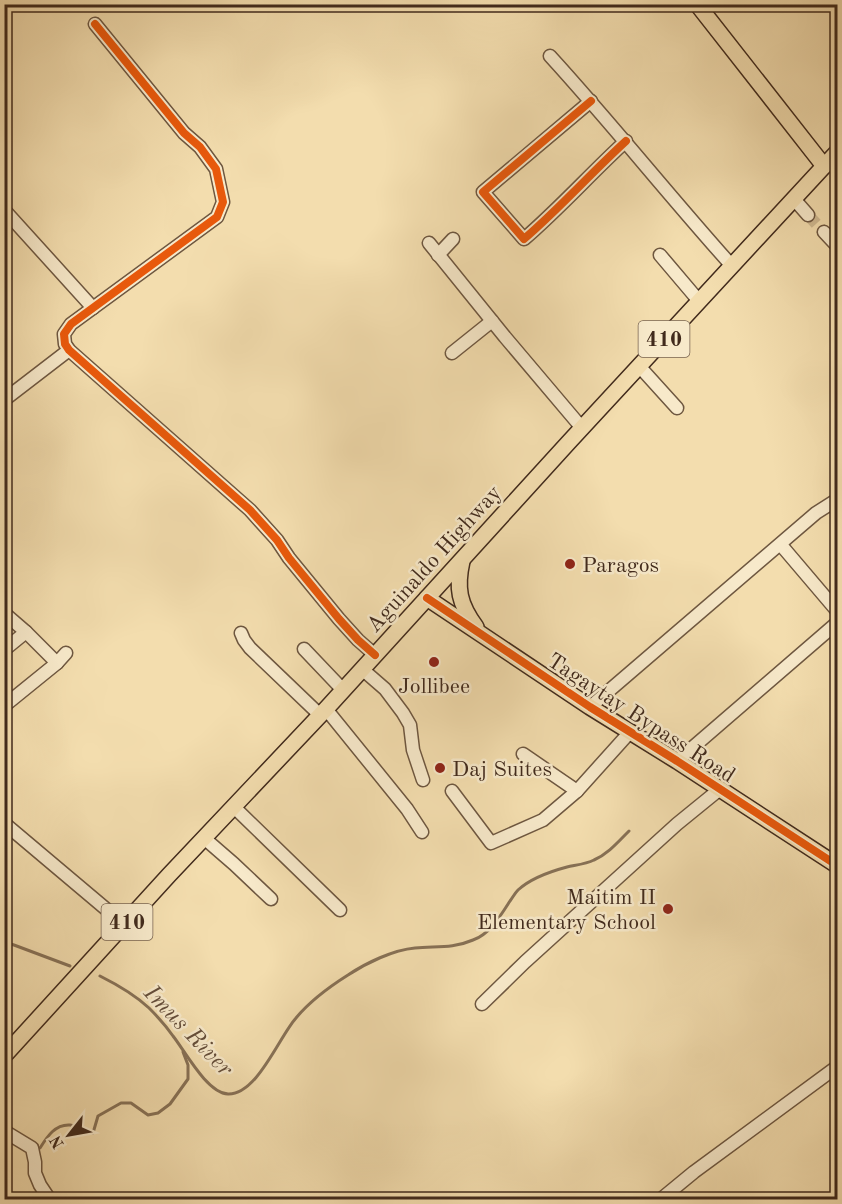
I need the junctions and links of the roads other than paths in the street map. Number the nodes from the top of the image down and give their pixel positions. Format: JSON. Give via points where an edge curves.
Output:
{"nodes":[{"id":1,"x":697,"y":4,"type":"edge"},
{"id":2,"x":95,"y":24,"type":"dead end"},
{"id":3,"x":550,"y":56,"type":"dead end"},
{"id":4,"x":591,"y":101,"type":"junction"},
{"id":5,"x":626,"y":141,"type":"junction"},
{"id":6,"x":833,"y":160,"type":"edge"},
{"id":7,"x":794,"y":199,"type":"junction"},
{"id":8,"x":7,"y":213,"type":"dead end"},
{"id":9,"x":808,"y":215,"type":"tunnel mouth"},
{"id":10,"x":824,"y":232,"type":"tunnel mouth"},
{"id":11,"x":453,"y":239,"type":"dead end"},
{"id":12,"x":429,"y":243,"type":"dead end"},
{"id":13,"x":837,"y":247,"type":"edge"},
{"id":14,"x":438,"y":255,"type":"junction"},
{"id":15,"x":660,"y":255,"type":"dead end"},
{"id":16,"x":732,"y":266,"type":"junction"},
{"id":17,"x":699,"y":301,"type":"junction"},
{"id":18,"x":93,"y":308,"type":"junction"},
{"id":19,"x":492,"y":321,"type":"junction"},
{"id":20,"x":69,"y":350,"type":"junction"},
{"id":21,"x":452,"y":352,"type":"dead end"},
{"id":22,"x":639,"y":366,"type":"junction"},
{"id":23,"x":4,"y":400,"type":"edge"},
{"id":24,"x":677,"y":408,"type":"dead end"},
{"id":25,"x":582,"y":428,"type":"junction"},
{"id":26,"x":837,"y":499,"type":"edge"},
{"id":27,"x":781,"y":544,"type":"junction"},
{"id":28,"x":462,"y":561,"type":"junction"},
{"id":29,"x":428,"y":598,"type":"junction"},
{"id":30,"x":837,"y":612,"type":"edge"},
{"id":31,"x":4,"y":613,"type":"edge"},
{"id":32,"x":837,"y":622,"type":"edge"},
{"id":33,"x":26,"y":632,"type":"junction"},
{"id":34,"x":241,"y":633,"type":"dead end"},
{"id":35,"x":481,"y":634,"type":"junction"},
{"id":36,"x":304,"y":649,"type":"dead end"},
{"id":37,"x":4,"y":650,"type":"edge"},
{"id":38,"x":66,"y":653,"type":"dead end"},
{"id":39,"x":375,"y":655,"type":"junction"},
{"id":40,"x":57,"y":663,"type":"junction"},
{"id":41,"x":362,"y":669,"type":"junction"},
{"id":42,"x":343,"y":690,"type":"junction"},
{"id":43,"x":4,"y":706,"type":"edge"},
{"id":44,"x":590,"y":707,"type":"junction"},
{"id":45,"x":323,"y":712,"type":"junction"},
{"id":46,"x":630,"y":732,"type":"junction"},
{"id":47,"x":523,"y":754,"type":"dead end"},
{"id":48,"x":677,"y":761,"type":"junction"},
{"id":49,"x":423,"y":780,"type":"dead end"},
{"id":50,"x":720,"y":789,"type":"junction"},
{"id":51,"x":452,"y":791,"type":"dead end"},
{"id":52,"x":577,"y":791,"type":"junction"},
{"id":53,"x":234,"y":807,"type":"junction"},
{"id":54,"x":4,"y":823,"type":"edge"},
{"id":55,"x":422,"y":832,"type":"dead end"},
{"id":56,"x":204,"y":838,"type":"junction"},
{"id":57,"x":837,"y":866,"type":"edge"},
{"id":58,"x":271,"y":899,"type":"dead end"},
{"id":59,"x":340,"y":910,"type":"dead end"},
{"id":60,"x":125,"y":925,"type":"junction"},
{"id":61,"x":482,"y":1004,"type":"dead end"},
{"id":62,"x":7,"y":1053,"type":"edge"},
{"id":63,"x":837,"y":1066,"type":"edge"},
{"id":64,"x":4,"y":1131,"type":"edge"},
{"id":65,"x":50,"y":1200,"type":"edge"},
{"id":66,"x":660,"y":1200,"type":"edge"}],
"edges":[{"from":1,"to":6,"type":"main road"},
{"from":2,"to":18,"type":"street","via":[[216,169],[223,202],[218,217]]},
{"from":3,"to":4,"type":"street"},
{"from":4,"to":5,"type":"street"},
{"from":4,"to":5,"type":"street","via":[[483,192],[524,239]]},
{"from":5,"to":16,"type":"street"},
{"from":6,"to":7,"type":"main road","name":"Aguinaldo Highway","number":"410"},
{"from":7,"to":9,"type":"street"},
{"from":7,"to":16,"type":"main road","name":"Aguinaldo Highway","number":"410"},
{"from":8,"to":18,"type":"street"},
{"from":10,"to":13,"type":"street"},
{"from":11,"to":14,"type":"street"},
{"from":12,"to":14,"type":"street"},
{"from":14,"to":19,"type":"street"},
{"from":15,"to":17,"type":"street"},
{"from":16,"to":17,"type":"main road","name":"Aguinaldo Highway","number":"410"},
{"from":17,"to":22,"type":"main road","name":"Aguinaldo Highway","number":"410"},
{"from":18,"to":20,"type":"street","via":[[64,334]]},
{"from":19,"to":21,"type":"street"},
{"from":19,"to":25,"type":"street"},
{"from":20,"to":23,"type":"street"},
{"from":20,"to":39,"type":"street","via":[[250,510],[339,619]]},
{"from":22,"to":24,"type":"street"},
{"from":22,"to":25,"type":"main road","name":"Aguinaldo Highway","number":"410"},
{"from":25,"to":28,"type":"main road","name":"Aguinaldo Highway","number":"410"},
{"from":26,"to":27,"type":"street"},
{"from":27,"to":30,"type":"street"},
{"from":27,"to":44,"type":"street"},
{"from":28,"to":29,"type":"main road","name":"Aguinaldo Highway","number":"410"},
{"from":28,"to":35,"type":"main road","via":[[459,594],[468,617]]},
{"from":29,"to":35,"type":"main road","name":"Tagaytay Bypass Road"},
{"from":29,"to":39,"type":"main road","name":"Aguinaldo Highway","number":"410"},
{"from":31,"to":33,"type":"street"},
{"from":32,"to":48,"type":"street"},
{"from":33,"to":37,"type":"street"},
{"from":33,"to":40,"type":"street"},
{"from":34,"to":45,"type":"street","via":[[250,648]]},
{"from":35,"to":44,"type":"main road","name":"Tagaytay Bypass Road"},
{"from":36,"to":42,"type":"street"},
{"from":38,"to":40,"type":"street"},
{"from":39,"to":41,"type":"main road","name":"Aguinaldo Highway","number":"410"},
{"from":40,"to":43,"type":"street"},
{"from":41,"to":42,"type":"main road","name":"Aguinaldo Highway","number":"410"},
{"from":41,"to":49,"type":"street","via":[[385,689],[410,725]]},
{"from":42,"to":45,"type":"main road","name":"Aguinaldo Highway","number":"410"},
{"from":44,"to":46,"type":"main road","name":"Tagaytay Bypass Road"},
{"from":45,"to":53,"type":"main road","name":"Aguinaldo Highway","number":"410"},
{"from":45,"to":55,"type":"street","via":[[407,809]]},
{"from":46,"to":48,"type":"main road","name":"Tagaytay Bypass Road"},
{"from":46,"to":52,"type":"street"},
{"from":47,"to":52,"type":"street"},
{"from":48,"to":50,"type":"main road","name":"Tagaytay Bypass Road"},
{"from":50,"to":57,"type":"main road","name":"Tagaytay Bypass Road"},
{"from":50,"to":61,"type":"street","via":[[669,831]]},
{"from":51,"to":52,"type":"street","via":[[491,843],[543,820]]},
{"from":53,"to":56,"type":"main road","name":"Aguinaldo Highway","number":"410"},
{"from":53,"to":59,"type":"street"},
{"from":54,"to":60,"type":"street"},
{"from":56,"to":58,"type":"street"},
{"from":56,"to":60,"type":"main road","name":"Aguinaldo Highway","number":"410"},
{"from":60,"to":62,"type":"main road","name":"Aguinaldo Highway","number":"410"},
{"from":63,"to":66,"type":"street"},
{"from":64,"to":65,"type":"street","via":[[32,1148],[35,1173]]}]}
